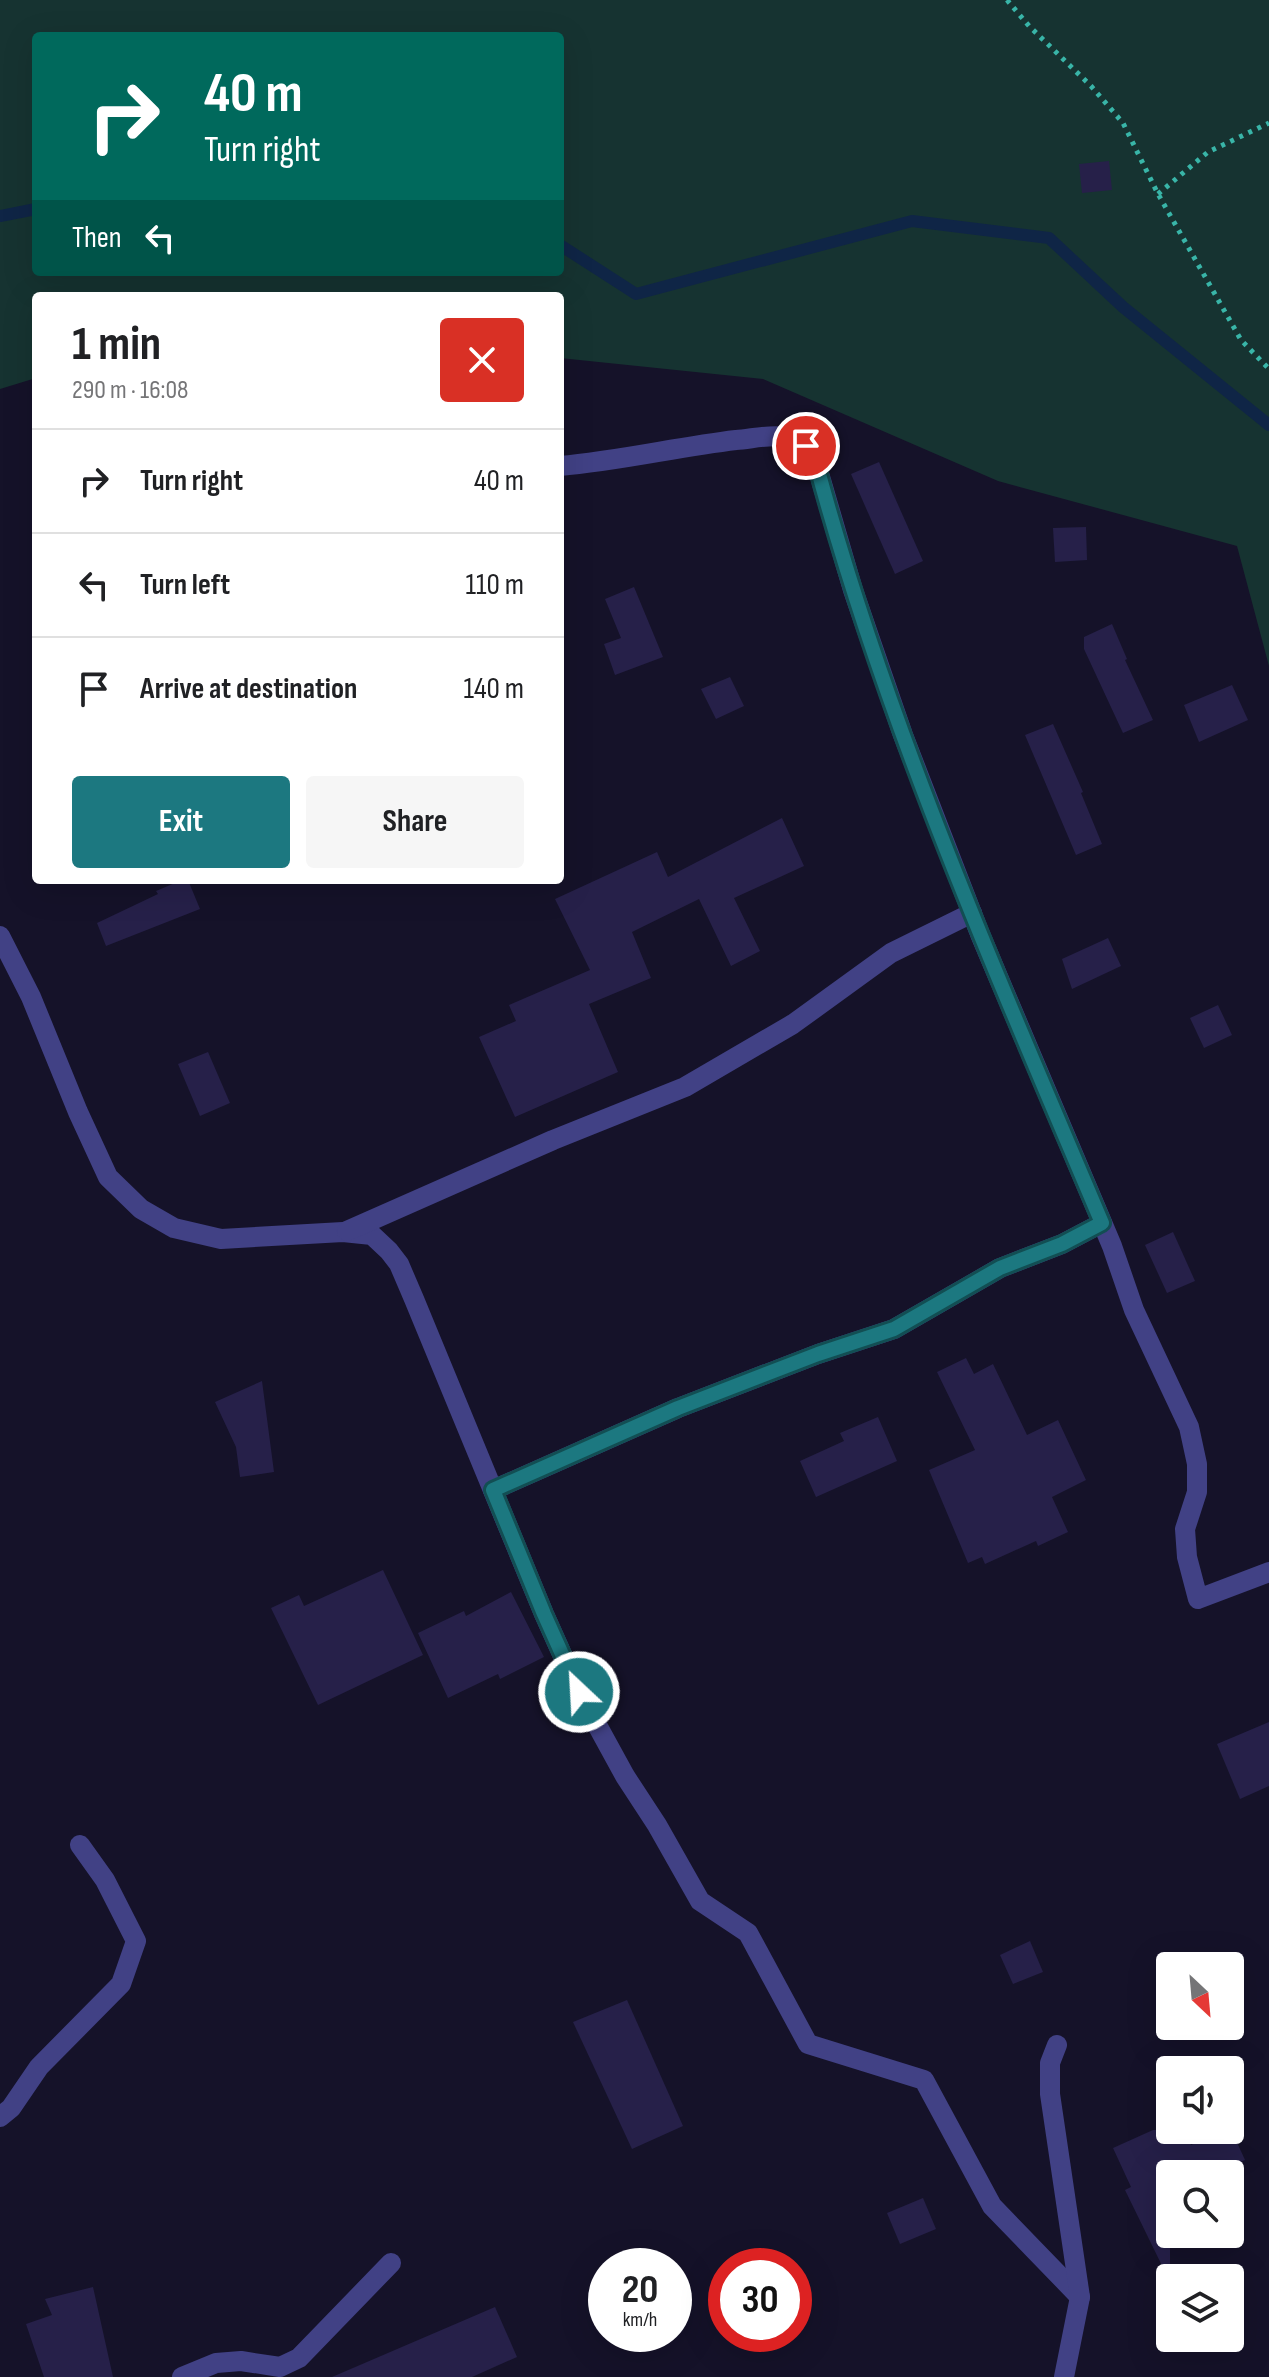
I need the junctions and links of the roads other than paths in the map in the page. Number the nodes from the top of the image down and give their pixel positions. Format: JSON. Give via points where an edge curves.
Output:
{"nodes":[{"id":1,"x":564,"y":466,"type":"edge"},
{"id":2,"x":972,"y":913,"type":"junction"},
{"id":3,"x":0,"y":936,"type":"edge"},
{"id":4,"x":1102,"y":1223,"type":"junction"},
{"id":5,"x":343,"y":1232,"type":"junction"},
{"id":6,"x":493,"y":1490,"type":"junction"},
{"id":7,"x":1269,"y":1572,"type":"edge"},
{"id":8,"x":80,"y":1845,"type":"dead end"},
{"id":9,"x":1057,"y":2045,"type":"dead end"},
{"id":10,"x":0,"y":2117,"type":"edge"},
{"id":11,"x":391,"y":2263,"type":"dead end"},
{"id":12,"x":1080,"y":2297,"type":"junction"},
{"id":13,"x":182,"y":2377,"type":"edge"},
{"id":14,"x":1064,"y":2377,"type":"edge"}],
"edges":[{"from":1,"to":2,"type":"street","via":[[759,438],[784,437],[806,446],[816,463],[903,735]]},
{"from":2,"to":4,"type":"street"},
{"from":2,"to":5,"type":"street","via":[[891,953],[793,1024],[685,1087]]},
{"from":3,"to":5,"type":"street","via":[[108,1177],[141,1209],[174,1228],[221,1239]]},
{"from":4,"to":6,"type":"street","via":[[1000,1268],[894,1329],[678,1408]]},
{"from":4,"to":7,"type":"street","via":[[1134,1310],[1189,1427],[1197,1492],[1185,1529],[1198,1599]]},
{"from":5,"to":6,"type":"street","via":[[372,1235],[399,1264]]},
{"from":6,"to":12,"type":"street","via":[[579,1692],[700,1901],[748,1933],[808,2044],[924,2080],[992,2206]]},
{"from":8,"to":10,"type":"street","via":[[136,1941],[121,1984],[39,2067]]},
{"from":9,"to":12,"type":"street","via":[[1050,2063],[1050,2094]]},
{"from":11,"to":13,"type":"street","via":[[299,2358],[280,2367],[216,2363]]},
{"from":12,"to":14,"type":"street"}]}
